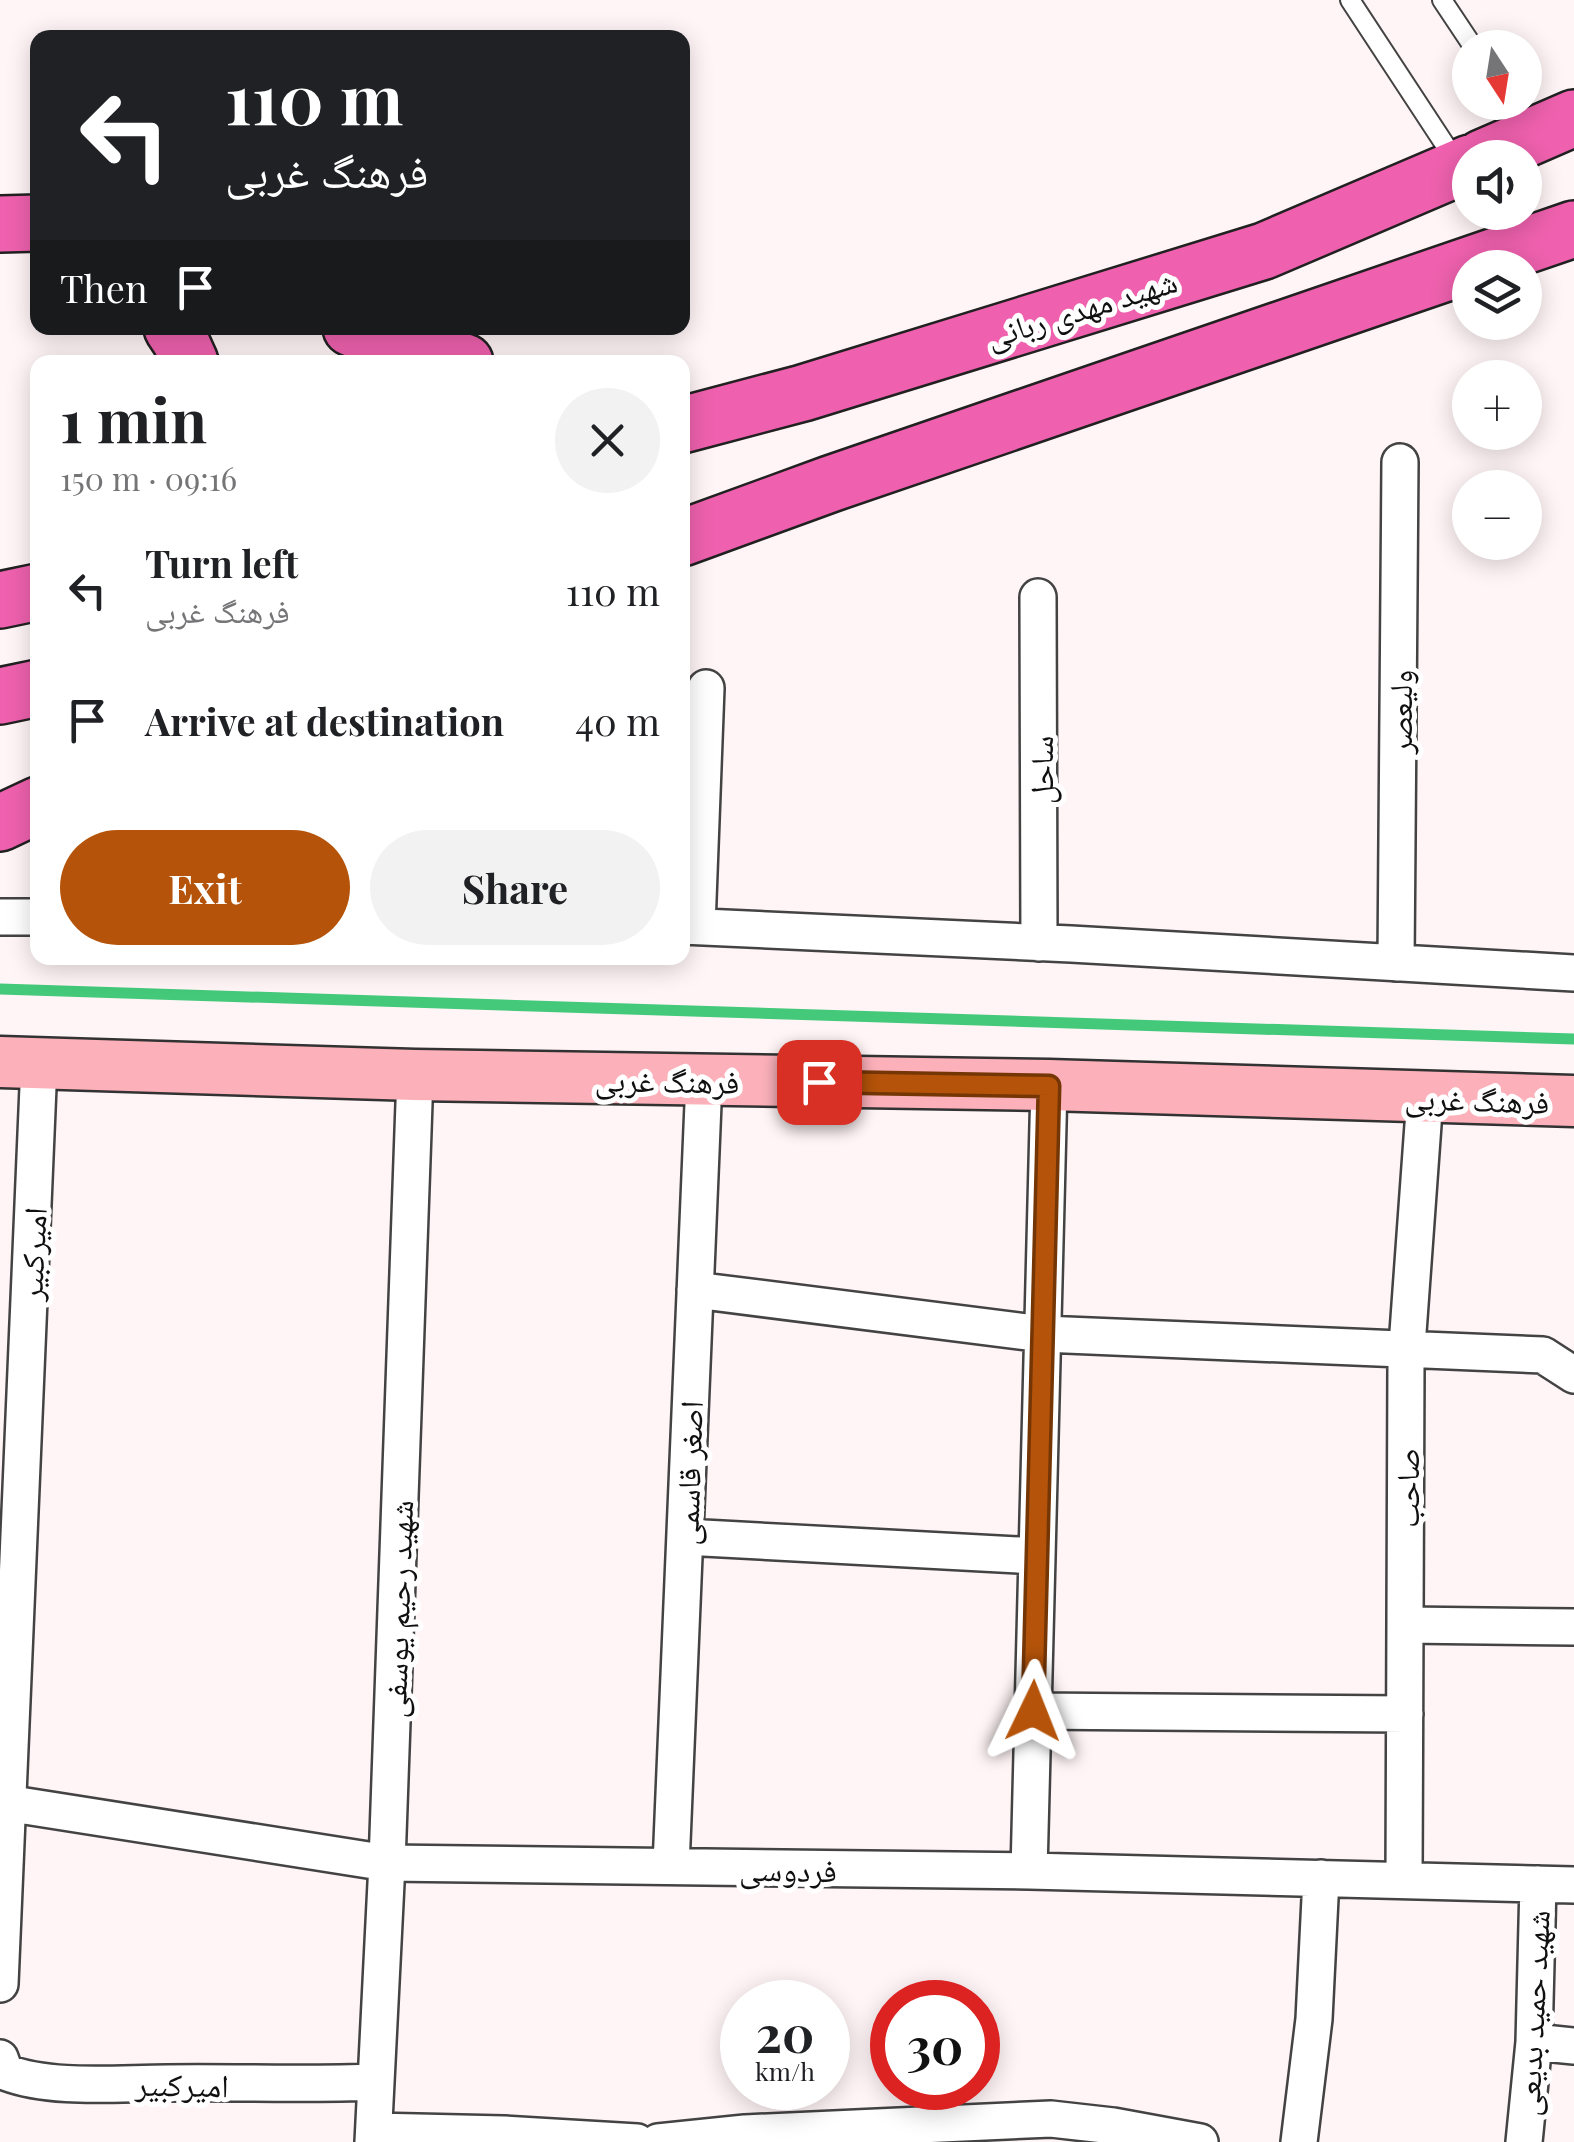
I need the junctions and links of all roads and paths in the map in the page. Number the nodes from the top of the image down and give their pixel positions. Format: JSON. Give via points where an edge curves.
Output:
{"nodes":[{"id":1,"x":1350,"y":0,"type":"edge"},
{"id":2,"x":1442,"y":0,"type":"edge"},
{"id":3,"x":1462,"y":30,"type":"edge"},
{"id":4,"x":1537,"y":120,"type":"edge"},
{"id":5,"x":1454,"y":140,"type":"edge"},
{"id":6,"x":1505,"y":140,"type":"edge"},
{"id":7,"x":1452,"y":170,"type":"edge"},
{"id":8,"x":0,"y":224,"type":"edge"},
{"id":9,"x":30,"y":224,"type":"edge"},
{"id":10,"x":1574,"y":229,"type":"edge"},
{"id":11,"x":0,"y":258,"type":"edge"},
{"id":12,"x":30,"y":258,"type":"edge"},
{"id":13,"x":367,"y":335,"type":"edge"},
{"id":14,"x":438,"y":355,"type":"edge"},
{"id":15,"x":690,"y":386,"type":"edge"},
{"id":16,"x":803,"y":393,"type":"junction"},
{"id":17,"x":690,"y":423,"type":"edge"},
{"id":18,"x":1400,"y":462,"type":"dead end"},
{"id":19,"x":830,"y":484,"type":"junction"},
{"id":20,"x":690,"y":522,"type":"edge"},
{"id":21,"x":690,"y":535,"type":"edge"},
{"id":22,"x":30,"y":594,"type":"edge"},
{"id":23,"x":1038,"y":597,"type":"dead end"},
{"id":24,"x":0,"y":600,"type":"edge"},
{"id":25,"x":706,"y":688,"type":"dead end"},
{"id":26,"x":30,"y":690,"type":"edge"},
{"id":27,"x":0,"y":696,"type":"edge"},
{"id":28,"x":30,"y":809,"type":"edge"},
{"id":29,"x":0,"y":823,"type":"edge"},
{"id":30,"x":0,"y":916,"type":"edge"},
{"id":31,"x":30,"y":917,"type":"edge"},
{"id":32,"x":690,"y":926,"type":"edge"},
{"id":33,"x":1039,"y":943,"type":"junction"},
{"id":34,"x":1396,"y":963,"type":"junction"},
{"id":35,"x":1574,"y":973,"type":"edge"},
{"id":36,"x":20,"y":1062,"type":"edge"},
{"id":37,"x":415,"y":1075,"type":"junction"},
{"id":38,"x":704,"y":1080,"type":"junction"},
{"id":39,"x":1049,"y":1086,"type":"junction"},
{"id":40,"x":1425,"y":1096,"type":"junction"},
{"id":41,"x":1574,"y":1101,"type":"edge"},
{"id":42,"x":695,"y":1290,"type":"junction"},
{"id":43,"x":1043,"y":1334,"type":"junction"},
{"id":44,"x":1406,"y":1348,"type":"junction"},
{"id":45,"x":1574,"y":1375,"type":"edge"},
{"id":46,"x":685,"y":1537,"type":"junction"},
{"id":47,"x":1037,"y":1556,"type":"junction"},
{"id":48,"x":1405,"y":1625,"type":"junction"},
{"id":49,"x":1574,"y":1627,"type":"edge"},
{"id":50,"x":1033,"y":1711,"type":"junction"},
{"id":51,"x":1404,"y":1714,"type":"junction"},
{"id":52,"x":3,"y":1803,"type":"edge"},
{"id":53,"x":387,"y":1863,"type":"junction"},
{"id":54,"x":671,"y":1866,"type":"junction"},
{"id":55,"x":1029,"y":1870,"type":"junction"},
{"id":56,"x":1321,"y":1878,"type":"junction"},
{"id":57,"x":1404,"y":1880,"type":"junction"},
{"id":58,"x":1538,"y":1884,"type":"junction"},
{"id":59,"x":1574,"y":1885,"type":"edge"},
{"id":60,"x":0,"y":1984,"type":"edge"},
{"id":61,"x":1534,"y":2042,"type":"junction"},
{"id":62,"x":1574,"y":2046,"type":"edge"},
{"id":63,"x":0,"y":2058,"type":"edge"},
{"id":64,"x":376,"y":2082,"type":"junction"},
{"id":65,"x":374,"y":2136,"type":"edge"},
{"id":66,"x":637,"y":2142,"type":"edge"},
{"id":67,"x":658,"y":2142,"type":"edge"},
{"id":68,"x":1200,"y":2142,"type":"edge"},
{"id":69,"x":1298,"y":2142,"type":"edge"},
{"id":70,"x":1524,"y":2142,"type":"edge"}],
"edges":[{"from":1,"to":5,"type":"lane"},
{"from":2,"to":3,"type":"lane"},
{"from":4,"to":6,"type":"highway","name":"شهید مهدی ربانی"},
{"from":7,"to":16,"type":"highway","name":"شهید مهدی ربانی","via":[[1264,251]]},
{"from":8,"to":9,"type":"highway"},
{"from":10,"to":19,"type":"highway"},
{"from":11,"to":12,"type":"highway"},
{"from":13,"to":14,"type":"highway"},
{"from":15,"to":16,"type":"highway"},
{"from":16,"to":17,"type":"highway","name":"شهید مهدی ربانی"},
{"from":18,"to":34,"type":"street","name":"ولیعصر"},
{"from":19,"to":20,"type":"highway"},
{"from":19,"to":21,"type":"highway"},
{"from":22,"to":24,"type":"highway"},
{"from":23,"to":33,"type":"street","name":"ساحل"},
{"from":25,"to":32,"type":"street"},
{"from":26,"to":27,"type":"highway"},
{"from":28,"to":29,"type":"highway"},
{"from":30,"to":31,"type":"street"},
{"from":32,"to":33,"type":"street"},
{"from":33,"to":34,"type":"street"},
{"from":34,"to":35,"type":"street"},
{"from":36,"to":37,"type":"street","name":"فرهنگ غربی"},
{"from":36,"to":52,"type":"street","name":"امیرکبیر"},
{"from":37,"to":38,"type":"street","name":"فرهنگ غربی"},
{"from":37,"to":53,"type":"street","name":"شهید رحیم یوسفی"},
{"from":38,"to":39,"type":"street","name":"فرهنگ غربی"},
{"from":38,"to":42,"type":"street","name":"اصغر قاسمی"},
{"from":39,"to":40,"type":"street","name":"فرهنگ غربی"},
{"from":39,"to":43,"type":"street"},
{"from":40,"to":41,"type":"street","name":"فرهنگ غربی"},
{"from":40,"to":44,"type":"street","name":"صاحب"},
{"from":42,"to":43,"type":"street"},
{"from":42,"to":46,"type":"street","name":"اصغر قاسمی"},
{"from":43,"to":44,"type":"street"},
{"from":43,"to":47,"type":"street"},
{"from":44,"to":45,"type":"street","via":[[1543,1356]]},
{"from":44,"to":48,"type":"street","name":"صاحب"},
{"from":46,"to":47,"type":"street"},
{"from":46,"to":54,"type":"street","name":"اصغر قاسمی"},
{"from":47,"to":50,"type":"street"},
{"from":48,"to":49,"type":"street"},
{"from":48,"to":51,"type":"street","name":"صاحب"},
{"from":50,"to":51,"type":"street"},
{"from":50,"to":55,"type":"street"},
{"from":51,"to":57,"type":"street","name":"صاحب"},
{"from":52,"to":53,"type":"street","name":"فردوسی"},
{"from":52,"to":60,"type":"street","name":"امیرکبیر"},
{"from":53,"to":54,"type":"street","name":"فردوسی"},
{"from":53,"to":64,"type":"street","name":"شهید رحیم یوسفی"},
{"from":54,"to":55,"type":"street","name":"فردوسی"},
{"from":55,"to":56,"type":"street","name":"فردوسی"},
{"from":56,"to":57,"type":"street","name":"فردوسی"},
{"from":56,"to":69,"type":"street","via":[[1314,2019]]},
{"from":57,"to":58,"type":"street","name":"فردوسی"},
{"from":58,"to":59,"type":"street","name":"فردوسی"},
{"from":58,"to":61,"type":"street","name":"شهید حمید بدیعی"},
{"from":61,"to":62,"type":"street"},
{"from":61,"to":70,"type":"street","name":"شهید حمید بدیعی"},
{"from":63,"to":64,"type":"street","name":"امیرکبیر","via":[[5,2072],[19,2078],[70,2083]]},
{"from":64,"to":65,"type":"street","name":"شهید رحیم یوسفی"},
{"from":65,"to":66,"type":"street"},
{"from":67,"to":68,"type":"street","via":[[1051,2118]]}]}
